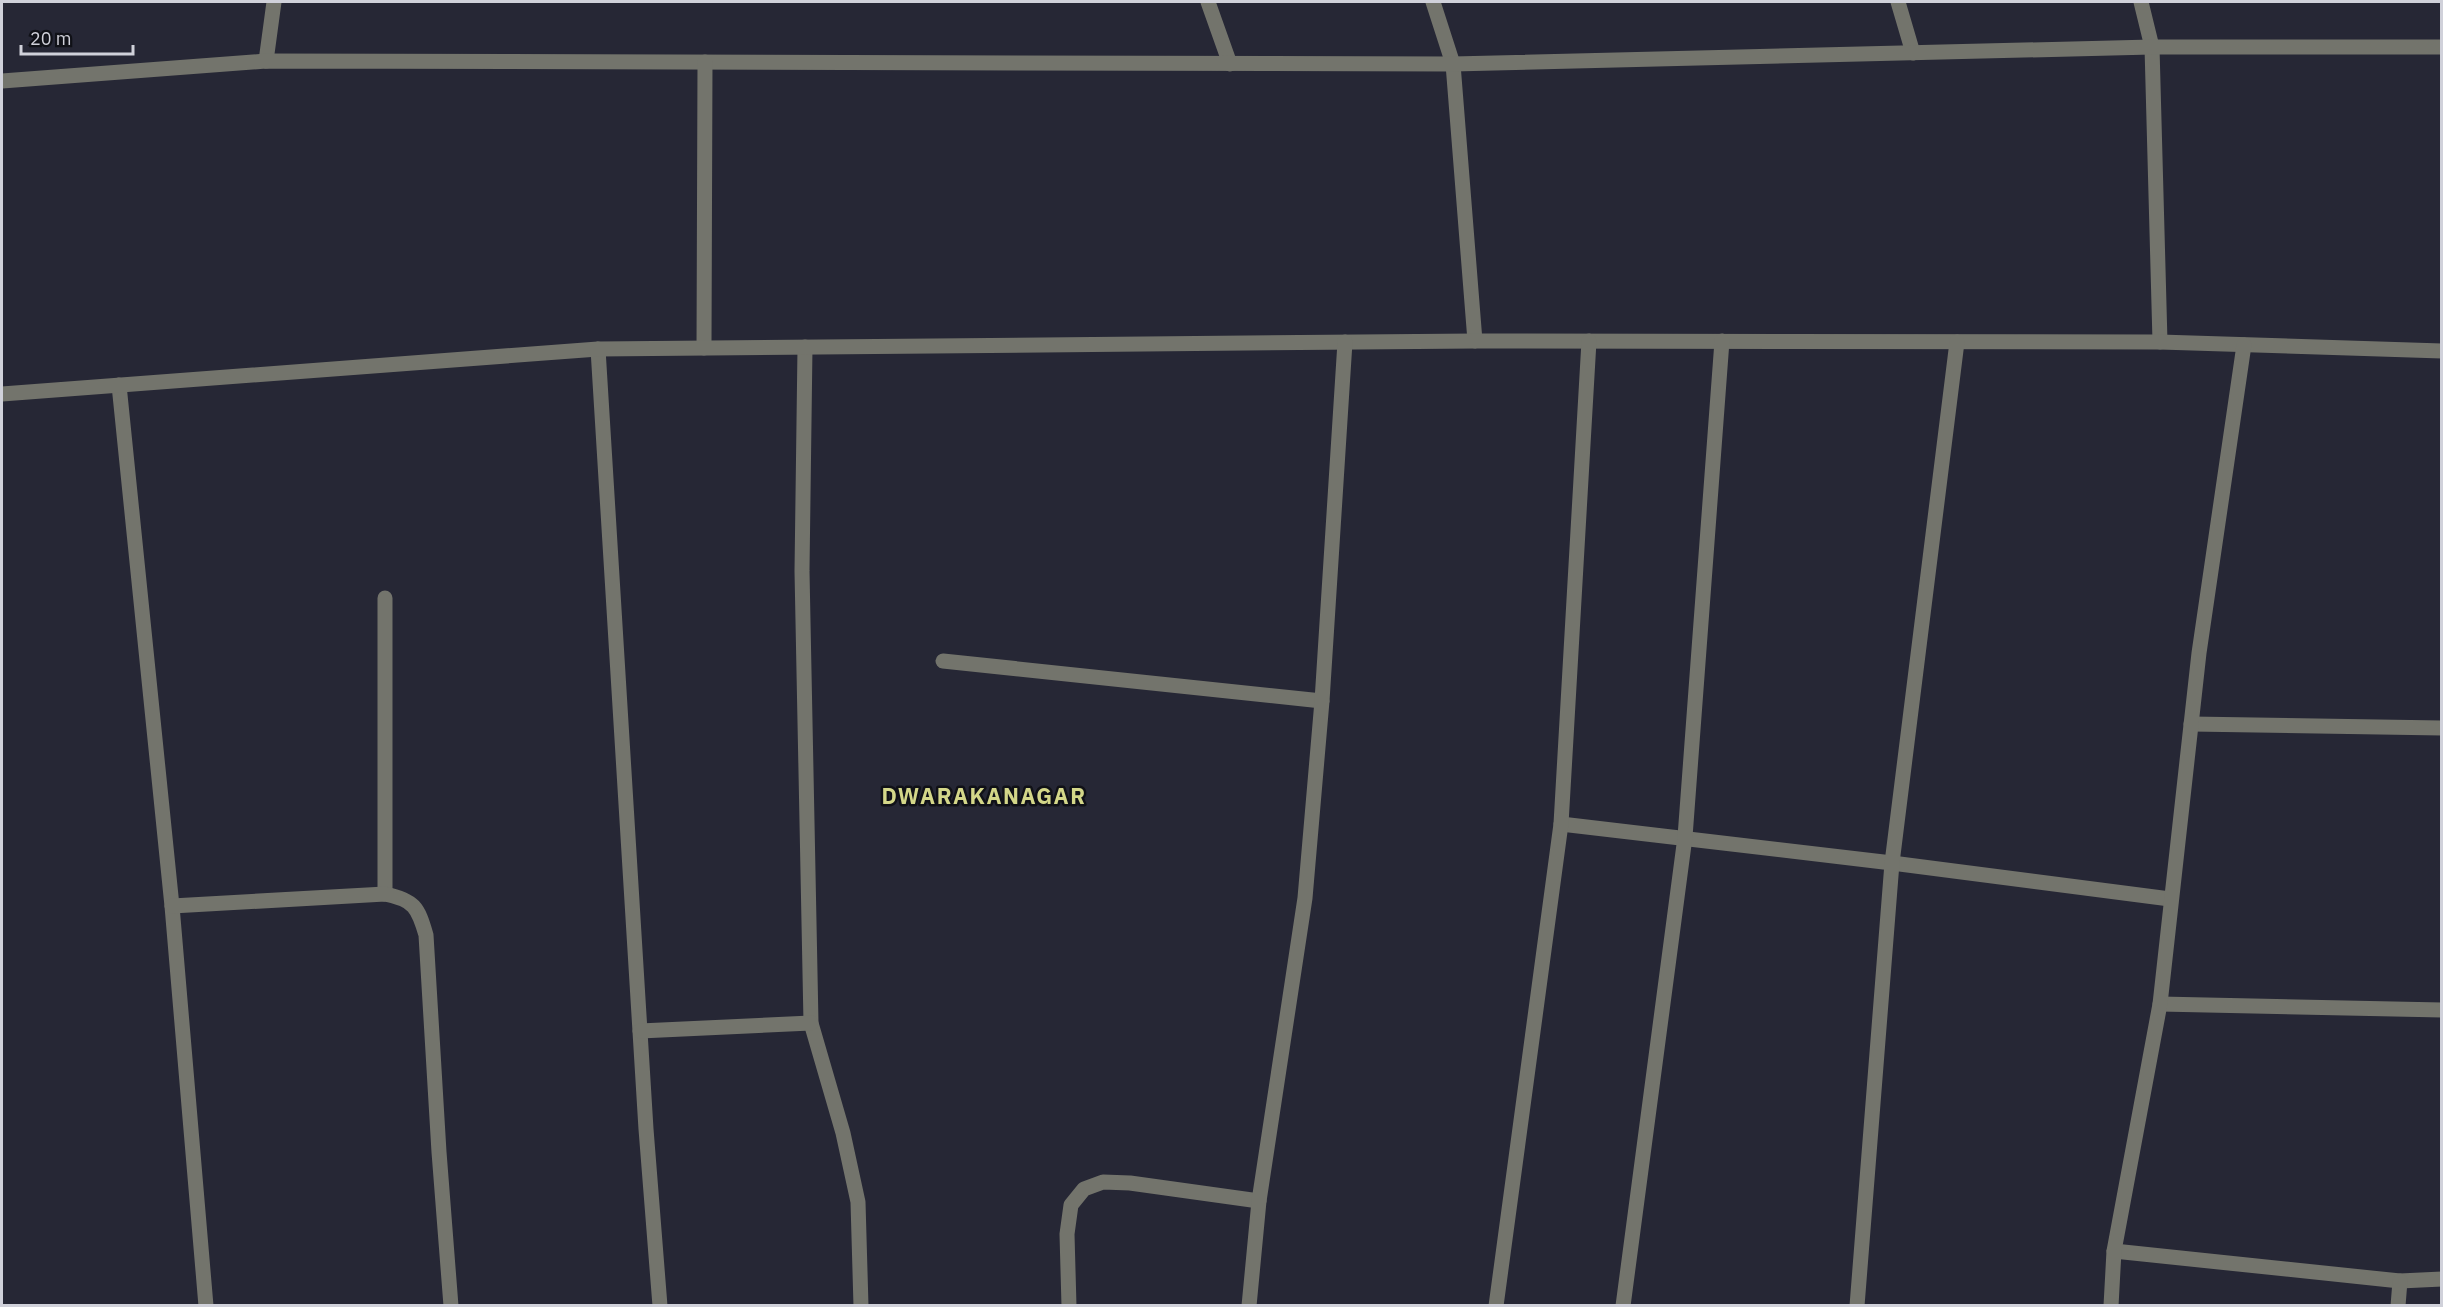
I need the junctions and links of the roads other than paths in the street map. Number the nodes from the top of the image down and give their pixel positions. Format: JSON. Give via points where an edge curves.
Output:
{"nodes":[{"id":1,"x":274,"y":2,"type":"edge"},
{"id":2,"x":1208,"y":2,"type":"edge"},
{"id":3,"x":1433,"y":2,"type":"edge"},
{"id":4,"x":1898,"y":2,"type":"edge"},
{"id":5,"x":2140,"y":2,"type":"edge"},
{"id":6,"x":2152,"y":47,"type":"junction"},
{"id":7,"x":2442,"y":47,"type":"edge"},
{"id":8,"x":1913,"y":53,"type":"junction"},
{"id":9,"x":266,"y":61,"type":"junction"},
{"id":10,"x":705,"y":62,"type":"junction"},
{"id":11,"x":1230,"y":64,"type":"junction"},
{"id":12,"x":1453,"y":64,"type":"junction"},
{"id":13,"x":2,"y":81,"type":"edge"},
{"id":14,"x":1475,"y":341,"type":"junction"},
{"id":15,"x":1589,"y":341,"type":"junction"},
{"id":16,"x":1722,"y":341,"type":"junction"},
{"id":17,"x":1345,"y":342,"type":"junction"},
{"id":18,"x":1957,"y":342,"type":"junction"},
{"id":19,"x":2160,"y":342,"type":"junction"},
{"id":20,"x":2244,"y":345,"type":"junction"},
{"id":21,"x":805,"y":347,"type":"junction"},
{"id":22,"x":704,"y":348,"type":"junction"},
{"id":23,"x":598,"y":349,"type":"junction"},
{"id":24,"x":2442,"y":351,"type":"edge"},
{"id":25,"x":119,"y":385,"type":"junction"},
{"id":26,"x":2,"y":394,"type":"edge"},
{"id":27,"x":385,"y":598,"type":"dead end"},
{"id":28,"x":943,"y":661,"type":"dead end"},
{"id":29,"x":1322,"y":702,"type":"junction"},
{"id":30,"x":2191,"y":724,"type":"junction"},
{"id":31,"x":2442,"y":728,"type":"edge"},
{"id":32,"x":1561,"y":824,"type":"junction"},
{"id":33,"x":1685,"y":837,"type":"junction"},
{"id":34,"x":1892,"y":863,"type":"junction"},
{"id":35,"x":385,"y":894,"type":"junction"},
{"id":36,"x":2170,"y":899,"type":"junction"},
{"id":37,"x":172,"y":906,"type":"junction"},
{"id":38,"x":2160,"y":1004,"type":"junction"},
{"id":39,"x":2442,"y":1010,"type":"edge"},
{"id":40,"x":811,"y":1023,"type":"junction"},
{"id":41,"x":640,"y":1031,"type":"junction"},
{"id":42,"x":1259,"y":1201,"type":"junction"},
{"id":43,"x":2114,"y":1251,"type":"junction"},
{"id":44,"x":2442,"y":1279,"type":"edge"},
{"id":45,"x":2400,"y":1281,"type":"junction"},
{"id":46,"x":206,"y":1305,"type":"edge"},
{"id":47,"x":451,"y":1305,"type":"edge"},
{"id":48,"x":660,"y":1305,"type":"edge"},
{"id":49,"x":861,"y":1305,"type":"edge"},
{"id":50,"x":1069,"y":1305,"type":"edge"},
{"id":51,"x":1249,"y":1305,"type":"edge"},
{"id":52,"x":1496,"y":1305,"type":"edge"},
{"id":53,"x":1623,"y":1305,"type":"edge"},
{"id":54,"x":1857,"y":1305,"type":"edge"},
{"id":55,"x":2111,"y":1305,"type":"edge"},
{"id":56,"x":2398,"y":1305,"type":"edge"}],
"edges":[{"from":1,"to":9,"type":"street"},
{"from":2,"to":11,"type":"street"},
{"from":3,"to":12,"type":"street"},
{"from":4,"to":8,"type":"street"},
{"from":5,"to":6,"type":"street"},
{"from":6,"to":7,"type":"street"},
{"from":6,"to":8,"type":"street"},
{"from":6,"to":19,"type":"street"},
{"from":8,"to":12,"type":"street"},
{"from":9,"to":10,"type":"street"},
{"from":9,"to":13,"type":"street"},
{"from":10,"to":11,"type":"street"},
{"from":10,"to":22,"type":"street"},
{"from":11,"to":12,"type":"street"},
{"from":12,"to":14,"type":"street"},
{"from":14,"to":15,"type":"street"},
{"from":14,"to":17,"type":"street"},
{"from":15,"to":16,"type":"street"},
{"from":15,"to":32,"type":"street"},
{"from":16,"to":18,"type":"street"},
{"from":16,"to":33,"type":"street"},
{"from":17,"to":21,"type":"street"},
{"from":17,"to":29,"type":"street"},
{"from":18,"to":19,"type":"street"},
{"from":18,"to":34,"type":"street"},
{"from":19,"to":20,"type":"street"},
{"from":20,"to":24,"type":"street"},
{"from":20,"to":30,"type":"street"},
{"from":21,"to":22,"type":"street"},
{"from":21,"to":40,"type":"street","via":[[802,571]]},
{"from":22,"to":23,"type":"street"},
{"from":23,"to":25,"type":"street"},
{"from":23,"to":41,"type":"street"},
{"from":25,"to":26,"type":"street"},
{"from":25,"to":37,"type":"street"},
{"from":27,"to":35,"type":"street"},
{"from":28,"to":29,"type":"street"},
{"from":29,"to":42,"type":"street","via":[[1305,898]]},
{"from":30,"to":31,"type":"street"},
{"from":30,"to":36,"type":"street"},
{"from":32,"to":33,"type":"street"},
{"from":32,"to":52,"type":"street"},
{"from":33,"to":34,"type":"street"},
{"from":33,"to":53,"type":"street"},
{"from":34,"to":36,"type":"street"},
{"from":34,"to":54,"type":"street"},
{"from":35,"to":37,"type":"street"},
{"from":35,"to":47,"type":"street","via":[[405,898],[420,915],[426,935]]},
{"from":36,"to":38,"type":"street"},
{"from":37,"to":46,"type":"street"},
{"from":38,"to":39,"type":"street"},
{"from":38,"to":43,"type":"street"},
{"from":40,"to":41,"type":"street"},
{"from":40,"to":49,"type":"street","via":[[843,1133],[858,1202]]},
{"from":41,"to":48,"type":"street"},
{"from":42,"to":50,"type":"street","via":[[1103,1182],[1084,1189],[1071,1205],[1067,1234]]},
{"from":42,"to":51,"type":"street"},
{"from":43,"to":45,"type":"street"},
{"from":43,"to":55,"type":"street"},
{"from":44,"to":45,"type":"street"},
{"from":45,"to":56,"type":"street"}]}
